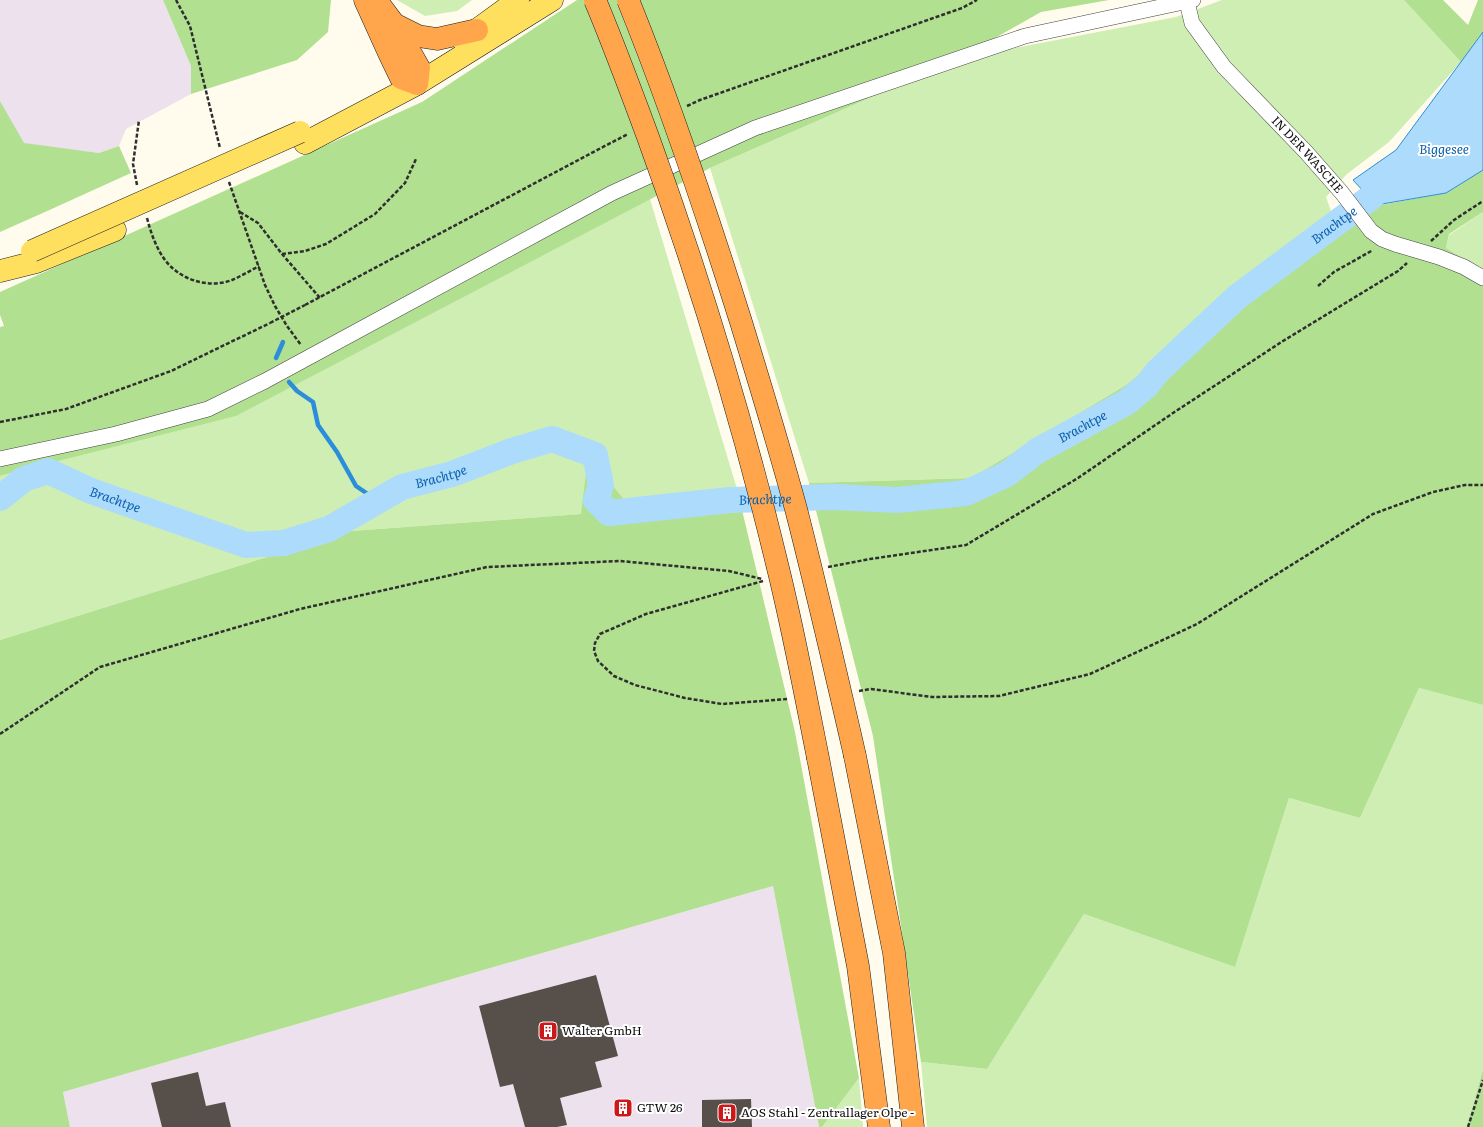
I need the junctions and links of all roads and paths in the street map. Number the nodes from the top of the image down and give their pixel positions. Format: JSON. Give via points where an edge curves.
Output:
{"nodes":[{"id":1,"x":365,"y":0,"type":"edge"},
{"id":2,"x":376,"y":0,"type":"edge"},
{"id":3,"x":518,"y":0,"type":"edge"},
{"id":4,"x":552,"y":0,"type":"edge"},
{"id":5,"x":595,"y":0,"type":"edge"},
{"id":6,"x":628,"y":0,"type":"edge"},
{"id":7,"x":1190,"y":1,"type":"edge"},
{"id":8,"x":394,"y":24,"type":"junction"},
{"id":9,"x":477,"y":30,"type":"junction"},
{"id":10,"x":413,"y":77,"type":"junction"},
{"id":11,"x":139,"y":120,"type":"dead end"},
{"id":12,"x":416,"y":159,"type":"dead end"},
{"id":13,"x":137,"y":187,"type":"dead end"},
{"id":14,"x":1483,"y":201,"type":"edge"},
{"id":15,"x":240,"y":212,"type":"dead end"},
{"id":16,"x":146,"y":216,"type":"dead end"},
{"id":17,"x":1395,"y":244,"type":"junction"},
{"id":18,"x":1420,"y":251,"type":"junction"},
{"id":19,"x":282,"y":254,"type":"junction"},
{"id":20,"x":34,"y":256,"type":"junction"},
{"id":21,"x":259,"y":266,"type":"dead end"},
{"id":22,"x":0,"y":267,"type":"edge"},
{"id":23,"x":0,"y":271,"type":"edge"},
{"id":24,"x":1483,"y":278,"type":"edge"},
{"id":25,"x":1318,"y":286,"type":"dead end"},
{"id":26,"x":320,"y":298,"type":"dead end"},
{"id":27,"x":305,"y":305,"type":"dead end"},
{"id":28,"x":0,"y":422,"type":"edge"},
{"id":29,"x":0,"y":459,"type":"edge"},
{"id":30,"x":1483,"y":485,"type":"edge"},
{"id":31,"x":825,"y":568,"type":"dead end"},
{"id":32,"x":856,"y":691,"type":"dead end"},
{"id":33,"x":792,"y":698,"type":"dead end"},
{"id":34,"x":0,"y":734,"type":"edge"},
{"id":35,"x":1483,"y":1080,"type":"edge"},
{"id":36,"x":879,"y":1127,"type":"edge"},
{"id":37,"x":913,"y":1127,"type":"edge"},
{"id":38,"x":1468,"y":1127,"type":"edge"}],
"edges":[{"from":1,"to":10,"type":"highway","via":[[388,53]]},
{"from":2,"to":8,"type":"highway"},
{"from":3,"to":9,"type":"main road"},
{"from":4,"to":10,"type":"main road"},
{"from":5,"to":36,"type":"highway","bridge":true,"via":[[667,188],[698,281],[754,470],[799,662],[858,966]]},
{"from":6,"to":37,"type":"highway","bridge":true,"via":[[681,139],[722,261],[760,383],[827,631],[855,756],[894,954]]},
{"from":7,"to":17,"type":"street","name":"IN DER WASCHE","via":[[1192,23],[1224,67],[1306,152],[1371,231]]},
{"from":7,"to":29,"type":"street","via":[[1025,36],[755,128],[612,192],[265,381],[208,409],[116,434]]},
{"from":8,"to":9,"type":"highway","via":[[418,36],[437,39]]},
{"from":8,"to":10,"type":"highway"},
{"from":9,"to":10,"type":"main road"},
{"from":10,"to":20,"type":"main road","bridge":true,"via":[[303,137]]},
{"from":11,"to":13,"type":"path","via":[[133,164]]},
{"from":12,"to":19,"type":"path","via":[[405,183],[375,214],[326,244],[305,251]]},
{"from":14,"to":18,"type":"path","via":[[1454,220]]},
{"from":15,"to":19,"type":"path","via":[[258,223]]},
{"from":16,"to":21,"type":"path","via":[[153,238],[166,261],[181,275],[202,283],[216,283],[231,280]]},
{"from":17,"to":18,"type":"street","name":"IN DER WASCHE"},
{"from":17,"to":25,"type":"path","via":[[1372,250],[1334,272]]},
{"from":18,"to":24,"type":"street","name":"IN DER WASCHE","via":[[1464,267]]},
{"from":18,"to":31,"type":"path","via":[[1398,271],[1270,349],[1078,478],[966,545]]},
{"from":19,"to":26,"type":"path"},
{"from":20,"to":22,"type":"main road"},
{"from":20,"to":23,"type":"main road"},
{"from":27,"to":28,"type":"path","bridge":true,"via":[[171,371],[66,409]]},
{"from":30,"to":32,"type":"path","via":[[1465,485],[1433,492],[1373,514],[1197,624],[1090,674],[999,696],[932,697],[871,689]]},
{"from":33,"to":34,"type":"path","via":[[722,704],[685,698],[635,685],[614,676],[598,660],[594,651],[600,634],[646,614],[765,580],[729,571],[612,562],[486,568],[300,609],[100,667]]},
{"from":35,"to":38,"type":"path"}]}
